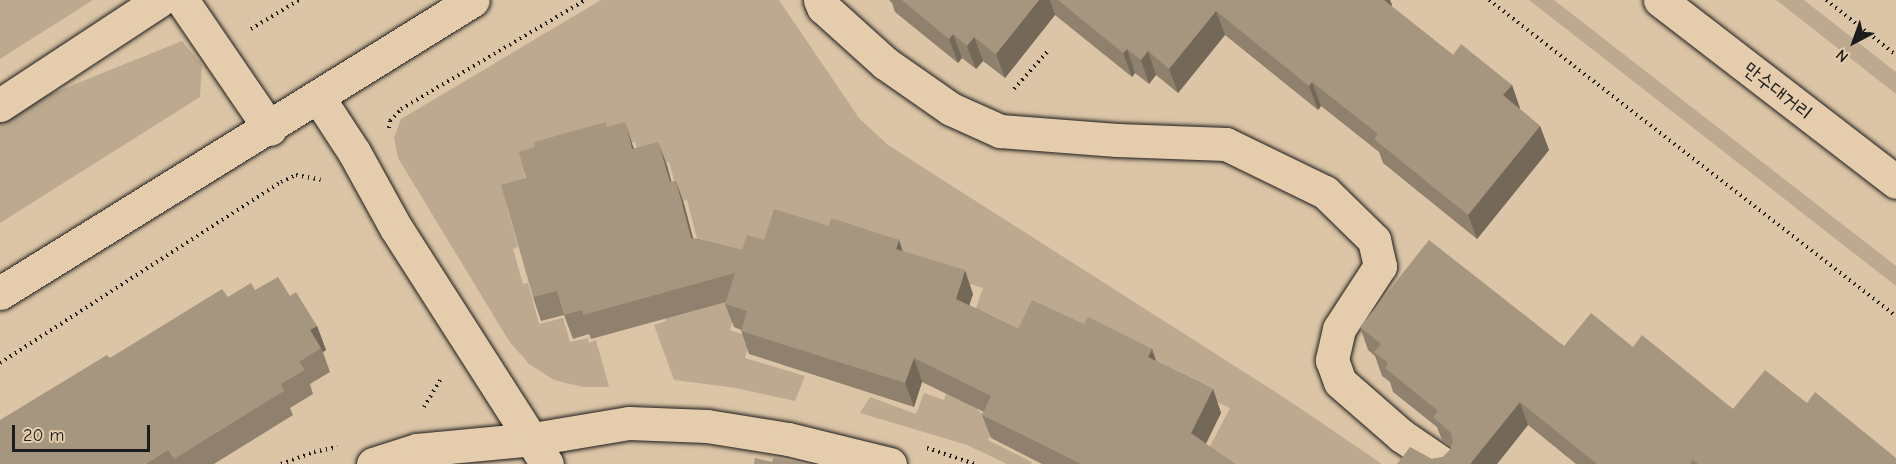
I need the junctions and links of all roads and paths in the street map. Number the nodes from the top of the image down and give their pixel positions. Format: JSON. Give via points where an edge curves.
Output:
{"nodes":[{"id":1,"x":160,"y":0,"type":"edge"},
{"id":2,"x":182,"y":0,"type":"edge"},
{"id":3,"x":299,"y":0,"type":"edge"},
{"id":4,"x":473,"y":0,"type":"edge"},
{"id":5,"x":585,"y":0,"type":"edge"},
{"id":6,"x":820,"y":0,"type":"edge"},
{"id":7,"x":1489,"y":0,"type":"edge"},
{"id":8,"x":1660,"y":0,"type":"edge"},
{"id":9,"x":1826,"y":0,"type":"edge"},
{"id":10,"x":216,"y":50,"type":"junction"},
{"id":11,"x":1896,"y":55,"type":"edge"},
{"id":12,"x":318,"y":98,"type":"junction"},
{"id":13,"x":0,"y":105,"type":"edge"},
{"id":14,"x":270,"y":129,"type":"junction"},
{"id":15,"x":388,"y":137,"type":"dead end"},
{"id":16,"x":323,"y":180,"type":"dead end"},
{"id":17,"x":1896,"y":182,"type":"edge"},
{"id":18,"x":0,"y":293,"type":"edge"},
{"id":19,"x":1896,"y":316,"type":"edge"},
{"id":20,"x":0,"y":363,"type":"edge"},
{"id":21,"x":440,"y":366,"type":"dead end"},
{"id":22,"x":421,"y":410,"type":"dead end"},
{"id":23,"x":344,"y":446,"type":"dead end"},
{"id":24,"x":921,"y":446,"type":"dead end"},
{"id":25,"x":540,"y":451,"type":"edge"},
{"id":26,"x":280,"y":464,"type":"edge"},
{"id":27,"x":373,"y":464,"type":"edge"},
{"id":28,"x":890,"y":464,"type":"edge"},
{"id":29,"x":975,"y":464,"type":"edge"},
{"id":30,"x":1443,"y":464,"type":"edge"}],
"edges":[{"from":1,"to":13,"type":"street"},
{"from":2,"to":10,"type":"street"},
{"from":3,"to":10,"type":"path"},
{"from":4,"to":12,"type":"street"},
{"from":5,"to":15,"type":"path","via":[[401,109],[390,121]]},
{"from":6,"to":30,"type":"street","via":[[885,63],[951,109],[1000,131],[1226,144],[1325,192],[1374,240],[1380,266],[1340,329],[1332,360],[1340,382],[1402,436]]},
{"from":7,"to":19,"type":"path"},
{"from":8,"to":17,"type":"street","name":"만수대거리"},
{"from":9,"to":11,"type":"path"},
{"from":10,"to":14,"type":"street"},
{"from":12,"to":14,"type":"street"},
{"from":12,"to":25,"type":"street","via":[[354,152],[396,228]]},
{"from":14,"to":18,"type":"street"},
{"from":16,"to":20,"type":"path","via":[[296,175],[281,182]]},
{"from":21,"to":22,"type":"path","via":[[442,378]]},
{"from":23,"to":26,"type":"path"},
{"from":24,"to":29,"type":"path"},
{"from":25,"to":27,"type":"street","via":[[417,450]]},
{"from":25,"to":28,"type":"street","via":[[629,423],[707,426],[788,439]]}]}
